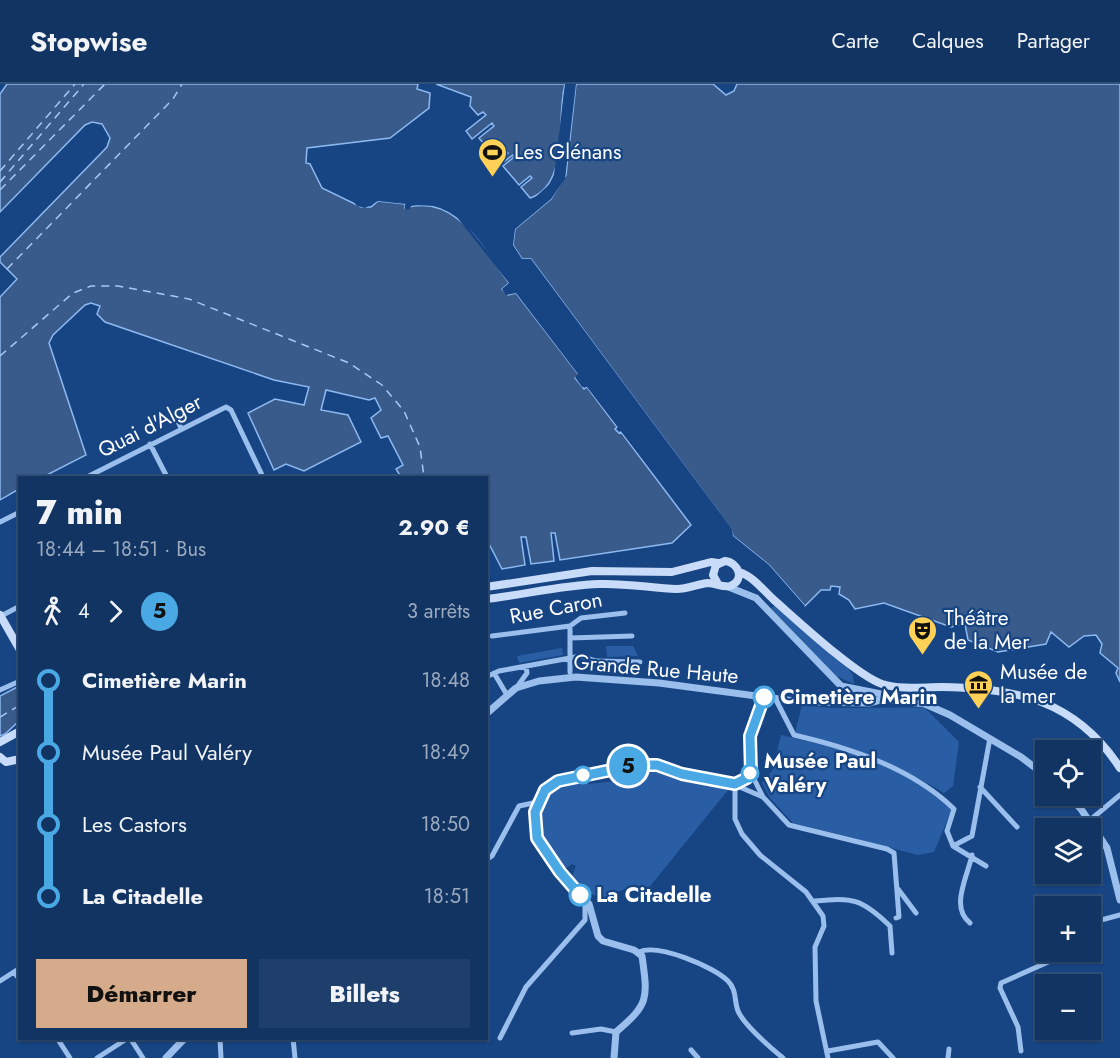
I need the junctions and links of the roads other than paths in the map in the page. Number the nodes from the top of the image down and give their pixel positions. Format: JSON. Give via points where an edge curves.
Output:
{"nodes":[{"id":1,"x":174,"y":413,"type":"dead end"},
{"id":2,"x":181,"y":428,"type":"junction"},
{"id":3,"x":150,"y":444,"type":"junction"},
{"id":4,"x":90,"y":476,"type":"edge"},
{"id":5,"x":166,"y":476,"type":"edge"},
{"id":6,"x":263,"y":476,"type":"edge"},
{"id":7,"x":18,"y":513,"type":"edge"},
{"id":8,"x":0,"y":522,"type":"edge"},
{"id":9,"x":718,"y":563,"type":"junction"},
{"id":10,"x":739,"y":573,"type":"junction"},
{"id":11,"x":729,"y":584,"type":"junction"},
{"id":12,"x":488,"y":587,"type":"edge"},
{"id":13,"x":763,"y":590,"type":"junction"},
{"id":14,"x":488,"y":599,"type":"edge"},
{"id":15,"x":18,"y":607,"type":"edge"},
{"id":16,"x":625,"y":613,"type":"dead end"},
{"id":17,"x":0,"y":616,"type":"edge"},
{"id":18,"x":570,"y":626,"type":"junction"},
{"id":19,"x":492,"y":636,"type":"dead end"},
{"id":20,"x":632,"y":636,"type":"dead end"},
{"id":21,"x":570,"y":638,"type":"junction"},
{"id":22,"x":18,"y":647,"type":"edge"},
{"id":23,"x":570,"y":658,"type":"junction"},
{"id":24,"x":640,"y":662,"type":"dead end"},
{"id":25,"x":526,"y":666,"type":"junction"},
{"id":26,"x":570,"y":672,"type":"dead end"},
{"id":27,"x":494,"y":673,"type":"junction"},
{"id":28,"x":488,"y":676,"type":"edge"},
{"id":29,"x":18,"y":682,"type":"edge"},
{"id":30,"x":516,"y":688,"type":"junction"},
{"id":31,"x":0,"y":690,"type":"edge"},
{"id":32,"x":507,"y":695,"type":"junction"},
{"id":33,"x":762,"y":696,"type":"junction"},
{"id":34,"x":775,"y":698,"type":"junction"},
{"id":35,"x":884,"y":699,"type":"junction"},
{"id":36,"x":488,"y":712,"type":"edge"},
{"id":37,"x":18,"y":732,"type":"edge"},
{"id":38,"x":990,"y":738,"type":"junction"},
{"id":39,"x":0,"y":742,"type":"edge"},
{"id":40,"x":18,"y":759,"type":"edge"},
{"id":41,"x":3,"y":760,"type":"edge"},
{"id":42,"x":1120,"y":768,"type":"edge"},
{"id":43,"x":1035,"y":769,"type":"edge"},
{"id":44,"x":751,"y":773,"type":"junction"},
{"id":45,"x":735,"y":784,"type":"junction"},
{"id":46,"x":980,"y":787,"type":"junction"},
{"id":47,"x":1120,"y":795,"type":"edge"},
{"id":48,"x":763,"y":797,"type":"junction"},
{"id":49,"x":538,"y":802,"type":"junction"},
{"id":50,"x":1077,"y":806,"type":"edge"},
{"id":51,"x":1087,"y":818,"type":"edge"},
{"id":52,"x":1091,"y":818,"type":"edge"},
{"id":53,"x":1017,"y":827,"type":"dead end"},
{"id":54,"x":1101,"y":839,"type":"edge"},
{"id":55,"x":954,"y":846,"type":"junction"},
{"id":56,"x":972,"y":855,"type":"junction"},
{"id":57,"x":488,"y":859,"type":"edge"},
{"id":58,"x":986,"y":866,"type":"dead end"},
{"id":59,"x":898,"y":889,"type":"junction"},
{"id":60,"x":585,"y":900,"type":"junction"},
{"id":61,"x":1120,"y":900,"type":"edge"},
{"id":62,"x":815,"y":901,"type":"junction"},
{"id":63,"x":916,"y":913,"type":"dead end"},
{"id":64,"x":1120,"y":915,"type":"edge"},
{"id":65,"x":898,"y":918,"type":"dead end"},
{"id":66,"x":1101,"y":920,"type":"edge"},
{"id":67,"x":970,"y":924,"type":"dead end"},
{"id":68,"x":639,"y":952,"type":"junction"},
{"id":69,"x":892,"y":953,"type":"dead end"},
{"id":70,"x":1049,"y":962,"type":"edge"},
{"id":71,"x":17,"y":970,"type":"edge"},
{"id":72,"x":0,"y":981,"type":"edge"},
{"id":73,"x":616,"y":1032,"type":"junction"},
{"id":74,"x":572,"y":1034,"type":"dead end"},
{"id":75,"x":500,"y":1038,"type":"dead end"},
{"id":76,"x":60,"y":1040,"type":"edge"},
{"id":77,"x":126,"y":1040,"type":"edge"},
{"id":78,"x":130,"y":1040,"type":"edge"},
{"id":79,"x":183,"y":1040,"type":"edge"},
{"id":80,"x":220,"y":1040,"type":"edge"},
{"id":81,"x":293,"y":1040,"type":"edge"},
{"id":82,"x":949,"y":1049,"type":"dead end"},
{"id":83,"x":691,"y":1050,"type":"dead end"},
{"id":84,"x":1021,"y":1051,"type":"dead end"},
{"id":85,"x":828,"y":1055,"type":"edge"},
{"id":86,"x":70,"y":1058,"type":"edge"},
{"id":87,"x":97,"y":1058,"type":"edge"},
{"id":88,"x":143,"y":1058,"type":"edge"},
{"id":89,"x":166,"y":1058,"type":"edge"},
{"id":90,"x":222,"y":1058,"type":"edge"},
{"id":91,"x":295,"y":1058,"type":"edge"},
{"id":92,"x":614,"y":1058,"type":"edge"},
{"id":93,"x":698,"y":1058,"type":"edge"},
{"id":94,"x":783,"y":1058,"type":"edge"},
{"id":95,"x":893,"y":1058,"type":"edge"},
{"id":96,"x":948,"y":1058,"type":"edge"}],
"edges":[{"from":1,"to":2,"type":"street"},
{"from":2,"to":3,"type":"street","name":"Quai d'Alger"},
{"from":2,"to":6,"type":"street","name":"Quai d'Alger","via":[[221,408],[229,408]]},
{"from":3,"to":4,"type":"street","name":"Quai d'Alger"},
{"from":3,"to":5,"type":"street"},
{"from":7,"to":8,"type":"street"},
{"from":9,"to":10,"type":"main road","via":[[730,561]]},
{"from":9,"to":11,"type":"main road","via":[[713,572]]},
{"from":9,"to":12,"type":"main road","via":[[650,573],[592,571]]},
{"from":10,"to":11,"type":"main road"},
{"from":10,"to":13,"type":"main road"},
{"from":11,"to":13,"type":"main road","via":[[748,583]]},
{"from":11,"to":14,"type":"main road","via":[[676,589],[593,584]]},
{"from":11,"to":35,"type":"street","via":[[756,598],[835,681],[848,689],[881,694]]},
{"from":13,"to":42,"type":"main road","via":[[876,682],[898,687],[991,688],[1024,696],[1074,719]]},
{"from":15,"to":17,"type":"street"},
{"from":16,"to":18,"type":"street","name":"Rue Caron","via":[[581,618]]},
{"from":17,"to":22,"type":"main road"},
{"from":18,"to":19,"type":"street","name":"Rue Caron"},
{"from":18,"to":21,"type":"street"},
{"from":20,"to":21,"type":"street"},
{"from":21,"to":23,"type":"street"},
{"from":23,"to":24,"type":"street"},
{"from":23,"to":25,"type":"street"},
{"from":23,"to":26,"type":"street"},
{"from":25,"to":27,"type":"street"},
{"from":25,"to":30,"type":"street","via":[[527,674]]},
{"from":27,"to":28,"type":"street"},
{"from":27,"to":32,"type":"street"},
{"from":29,"to":31,"type":"street"},
{"from":30,"to":32,"type":"street","name":"Grande Rue Haute"},
{"from":30,"to":33,"type":"street","name":"Grande Rue Haute","via":[[539,681],[581,677]]},
{"from":32,"to":36,"type":"street","name":"Grande Rue Haute"},
{"from":33,"to":34,"type":"street","name":"Grande Rue Haute"},
{"from":33,"to":44,"type":"street","via":[[749,740]]},
{"from":34,"to":35,"type":"street","name":"Grande Rue Haute","via":[[834,704]]},
{"from":34,"to":55,"type":"street","via":[[794,735],[903,772],[939,793],[954,808],[947,831]]},
{"from":35,"to":38,"type":"street","via":[[925,704]]},
{"from":37,"to":39,"type":"main road"},
{"from":38,"to":43,"type":"street"},
{"from":38,"to":46,"type":"street"},
{"from":40,"to":41,"type":"main road"},
{"from":44,"to":45,"type":"street"},
{"from":44,"to":48,"type":"street"},
{"from":45,"to":48,"type":"street"},
{"from":45,"to":49,"type":"street","via":[[657,765],[636,765],[558,781],[545,790]]},
{"from":45,"to":62,"type":"street","via":[[735,819],[742,834],[760,855]]},
{"from":46,"to":53,"type":"street"},
{"from":46,"to":55,"type":"street","via":[[972,836]]},
{"from":47,"to":52,"type":"street"},
{"from":48,"to":59,"type":"street","via":[[795,828],[894,853]]},
{"from":49,"to":57,"type":"street","via":[[519,807]]},
{"from":49,"to":60,"type":"street","via":[[538,844]]},
{"from":50,"to":51,"type":"street"},
{"from":54,"to":61,"type":"street","via":[[1110,853]]},
{"from":55,"to":56,"type":"street"},
{"from":56,"to":58,"type":"street"},
{"from":56,"to":67,"type":"street","via":[[958,904]]},
{"from":59,"to":63,"type":"street"},
{"from":59,"to":65,"type":"street"},
{"from":60,"to":68,"type":"street","via":[[601,939]]},
{"from":60,"to":75,"type":"street","via":[[585,920],[526,987]]},
{"from":62,"to":69,"type":"street","via":[[861,902],[890,926]]},
{"from":62,"to":85,"type":"street","via":[[824,926],[815,947],[816,1002]]},
{"from":64,"to":66,"type":"street"},
{"from":68,"to":73,"type":"street","via":[[644,968],[643,1004]]},
{"from":68,"to":94,"type":"street","via":[[665,953],[716,971],[735,992],[738,1012]]},
{"from":70,"to":84,"type":"street","via":[[1002,983],[1000,988],[1018,1027]]},
{"from":71,"to":72,"type":"street"},
{"from":73,"to":74,"type":"street","via":[[601,1029]]},
{"from":73,"to":92,"type":"street"},
{"from":76,"to":86,"type":"street"},
{"from":77,"to":87,"type":"street"},
{"from":78,"to":88,"type":"street"},
{"from":79,"to":89,"type":"street"},
{"from":80,"to":90,"type":"street"},
{"from":81,"to":91,"type":"street"},
{"from":82,"to":96,"type":"street"},
{"from":83,"to":93,"type":"street"},
{"from":85,"to":95,"type":"street","via":[[878,1042]]}]}
